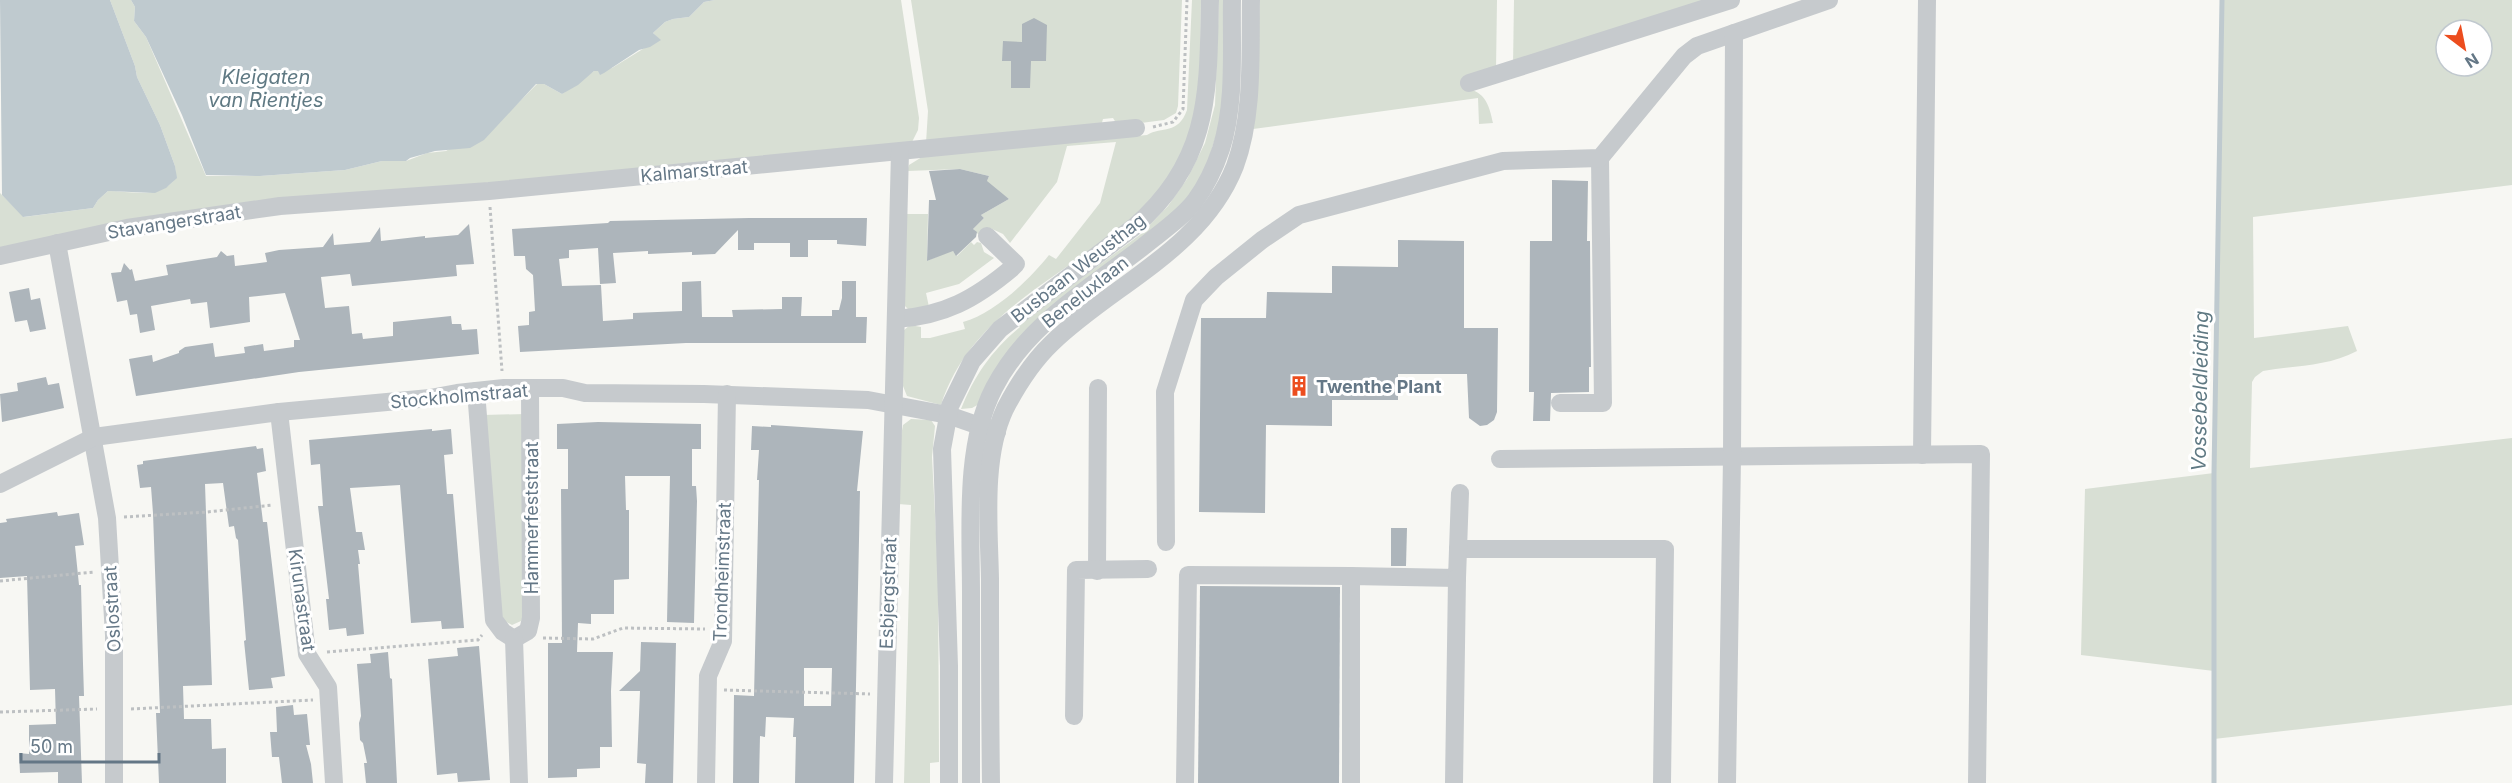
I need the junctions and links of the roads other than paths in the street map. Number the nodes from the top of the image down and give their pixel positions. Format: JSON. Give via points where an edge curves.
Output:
{"nodes":[{"id":1,"x":1210,"y":0,"type":"edge"},
{"id":2,"x":1232,"y":0,"type":"edge"},
{"id":3,"x":1251,"y":0,"type":"edge"},
{"id":4,"x":1731,"y":0,"type":"edge"},
{"id":5,"x":1829,"y":0,"type":"edge"},
{"id":6,"x":1927,"y":0,"type":"edge"},
{"id":7,"x":1734,"y":33,"type":"junction"},
{"id":8,"x":1469,"y":83,"type":"dead end"},
{"id":9,"x":1136,"y":128,"type":"road end"},
{"id":10,"x":900,"y":152,"type":"junction"},
{"id":11,"x":1600,"y":158,"type":"junction"},
{"id":12,"x":489,"y":191,"type":"joint"},
{"id":13,"x":987,"y":236,"type":"dead end"},
{"id":14,"x":57,"y":243,"type":"junction"},
{"id":15,"x":0,"y":256,"type":"edge"},
{"id":16,"x":896,"y":319,"type":"junction"},
{"id":17,"x":530,"y":388,"type":"junction"},
{"id":18,"x":1098,"y":388,"type":"dead end"},
{"id":19,"x":476,"y":391,"type":"junction"},
{"id":20,"x":727,"y":394,"type":"junction"},
{"id":21,"x":1560,"y":403,"type":"dead end"},
{"id":22,"x":895,"y":404,"type":"junction"},
{"id":23,"x":279,"y":412,"type":"junction"},
{"id":24,"x":948,"y":415,"type":"junction"},
{"id":25,"x":989,"y":428,"type":"junction"},
{"id":26,"x":94,"y":437,"type":"junction"},
{"id":27,"x":1922,"y":455,"type":"junction"},
{"id":28,"x":1732,"y":457,"type":"junction"},
{"id":29,"x":1500,"y":459,"type":"dead end"},
{"id":30,"x":0,"y":484,"type":"edge"},
{"id":31,"x":1460,"y":493,"type":"dead end"},
{"id":32,"x":1166,"y":542,"type":"dead end"},
{"id":33,"x":1458,"y":549,"type":"junction"},
{"id":34,"x":1148,"y":570,"type":"dead end"},
{"id":35,"x":1097,"y":571,"type":"junction"},
{"id":36,"x":1351,"y":576,"type":"junction"},
{"id":37,"x":1457,"y":578,"type":"junction"},
{"id":38,"x":521,"y":635,"type":"junction"},
{"id":39,"x":1074,"y":716,"type":"dead end"},
{"id":40,"x":114,"y":783,"type":"edge"},
{"id":41,"x":334,"y":783,"type":"edge"},
{"id":42,"x":519,"y":783,"type":"edge"},
{"id":43,"x":706,"y":783,"type":"edge"},
{"id":44,"x":884,"y":783,"type":"edge"},
{"id":45,"x":949,"y":783,"type":"edge"},
{"id":46,"x":971,"y":783,"type":"edge"},
{"id":47,"x":991,"y":783,"type":"edge"},
{"id":48,"x":1185,"y":783,"type":"edge"},
{"id":49,"x":1351,"y":783,"type":"edge"},
{"id":50,"x":1454,"y":783,"type":"edge"},
{"id":51,"x":1662,"y":783,"type":"edge"},
{"id":52,"x":1727,"y":783,"type":"edge"},
{"id":53,"x":1977,"y":783,"type":"edge"}],
"edges":[{"from":1,"to":24,"type":"street","name":"Busbaan Weusthag","via":[[1206,104],[1196,141],[1179,176],[1161,201],[1134,227],[994,334],[965,371]]},
{"from":2,"to":25,"type":"street","name":"Beneluxlaan","via":[[1231,76],[1225,128],[1208,180],[1175,222],[1057,311],[1019,349],[994,387]]},
{"from":3,"to":25,"type":"street","name":"Beneluxlaan","via":[[1248,113],[1235,166],[1218,197],[1194,231],[1162,259],[1050,344]]},
{"from":4,"to":8,"type":"street"},
{"from":5,"to":7,"type":"street"},
{"from":6,"to":27,"type":"street"},
{"from":7,"to":11,"type":"street","via":[[1697,46],[1683,56]]},
{"from":7,"to":28,"type":"street"},
{"from":9,"to":10,"type":"street","name":"Kalmarstraat"},
{"from":10,"to":12,"type":"street","name":"Kalmarstraat"},
{"from":10,"to":16,"type":"street"},
{"from":11,"to":21,"type":"street","via":[[1603,403]]},
{"from":11,"to":32,"type":"street","via":[[1503,161],[1299,215],[1216,277],[1194,300],[1165,392]]},
{"from":12,"to":14,"type":"street","name":"Stavangerstraat","via":[[227,212]]},
{"from":13,"to":16,"type":"street","via":[[1016,264],[978,295],[957,306],[935,314]]},
{"from":14,"to":15,"type":"street","name":"Stavangerstraat"},
{"from":14,"to":26,"type":"street"},
{"from":16,"to":22,"type":"street"},
{"from":17,"to":19,"type":"street","name":"Stockholmstraat"},
{"from":17,"to":20,"type":"street","name":"Stockholmstraat","via":[[585,393]]},
{"from":17,"to":38,"type":"street","name":"Hammerfeststraat","via":[[531,618]]},
{"from":18,"to":35,"type":"street"},
{"from":19,"to":23,"type":"street","name":"Stockholmstraat"},
{"from":19,"to":38,"type":"street","via":[[494,620],[503,632]]},
{"from":20,"to":22,"type":"street","name":"Stockholmstraat"},
{"from":20,"to":43,"type":"street","name":"Trondheimstraat","via":[[723,641],[708,676]]},
{"from":22,"to":24,"type":"street","name":"Stockholmstraat"},
{"from":22,"to":44,"type":"street","name":"Esbjergstraat"},
{"from":23,"to":26,"type":"street","name":"Stockholmstraat"},
{"from":23,"to":41,"type":"street","name":"Kirunastraat","via":[[307,654],[328,687]]},
{"from":24,"to":25,"type":"street","name":"Stockholmstraat"},
{"from":24,"to":45,"type":"street","name":"Busbaan Weusthag","via":[[942,449]]},
{"from":25,"to":46,"type":"street","name":"Beneluxlaan","via":[[971,507]]},
{"from":25,"to":47,"type":"street","name":"Beneluxlaan","via":[[994,443],[989,494]]},
{"from":26,"to":30,"type":"street","name":"Stockholmstraat"},
{"from":26,"to":40,"type":"street","name":"Oslostraat","via":[[107,518],[114,635]]},
{"from":27,"to":28,"type":"street"},
{"from":27,"to":53,"type":"street","via":[[1981,454]]},
{"from":28,"to":29,"type":"street"},
{"from":28,"to":52,"type":"street"},
{"from":31,"to":33,"type":"street"},
{"from":33,"to":37,"type":"street"},
{"from":33,"to":51,"type":"street","via":[[1665,549]]},
{"from":34,"to":35,"type":"street"},
{"from":35,"to":39,"type":"street","via":[[1076,570]]},
{"from":36,"to":37,"type":"street"},
{"from":36,"to":48,"type":"street","via":[[1188,575]]},
{"from":36,"to":49,"type":"street"},
{"from":37,"to":50,"type":"street"},
{"from":38,"to":42,"type":"street","name":"Hammerfeststraat"}]}
